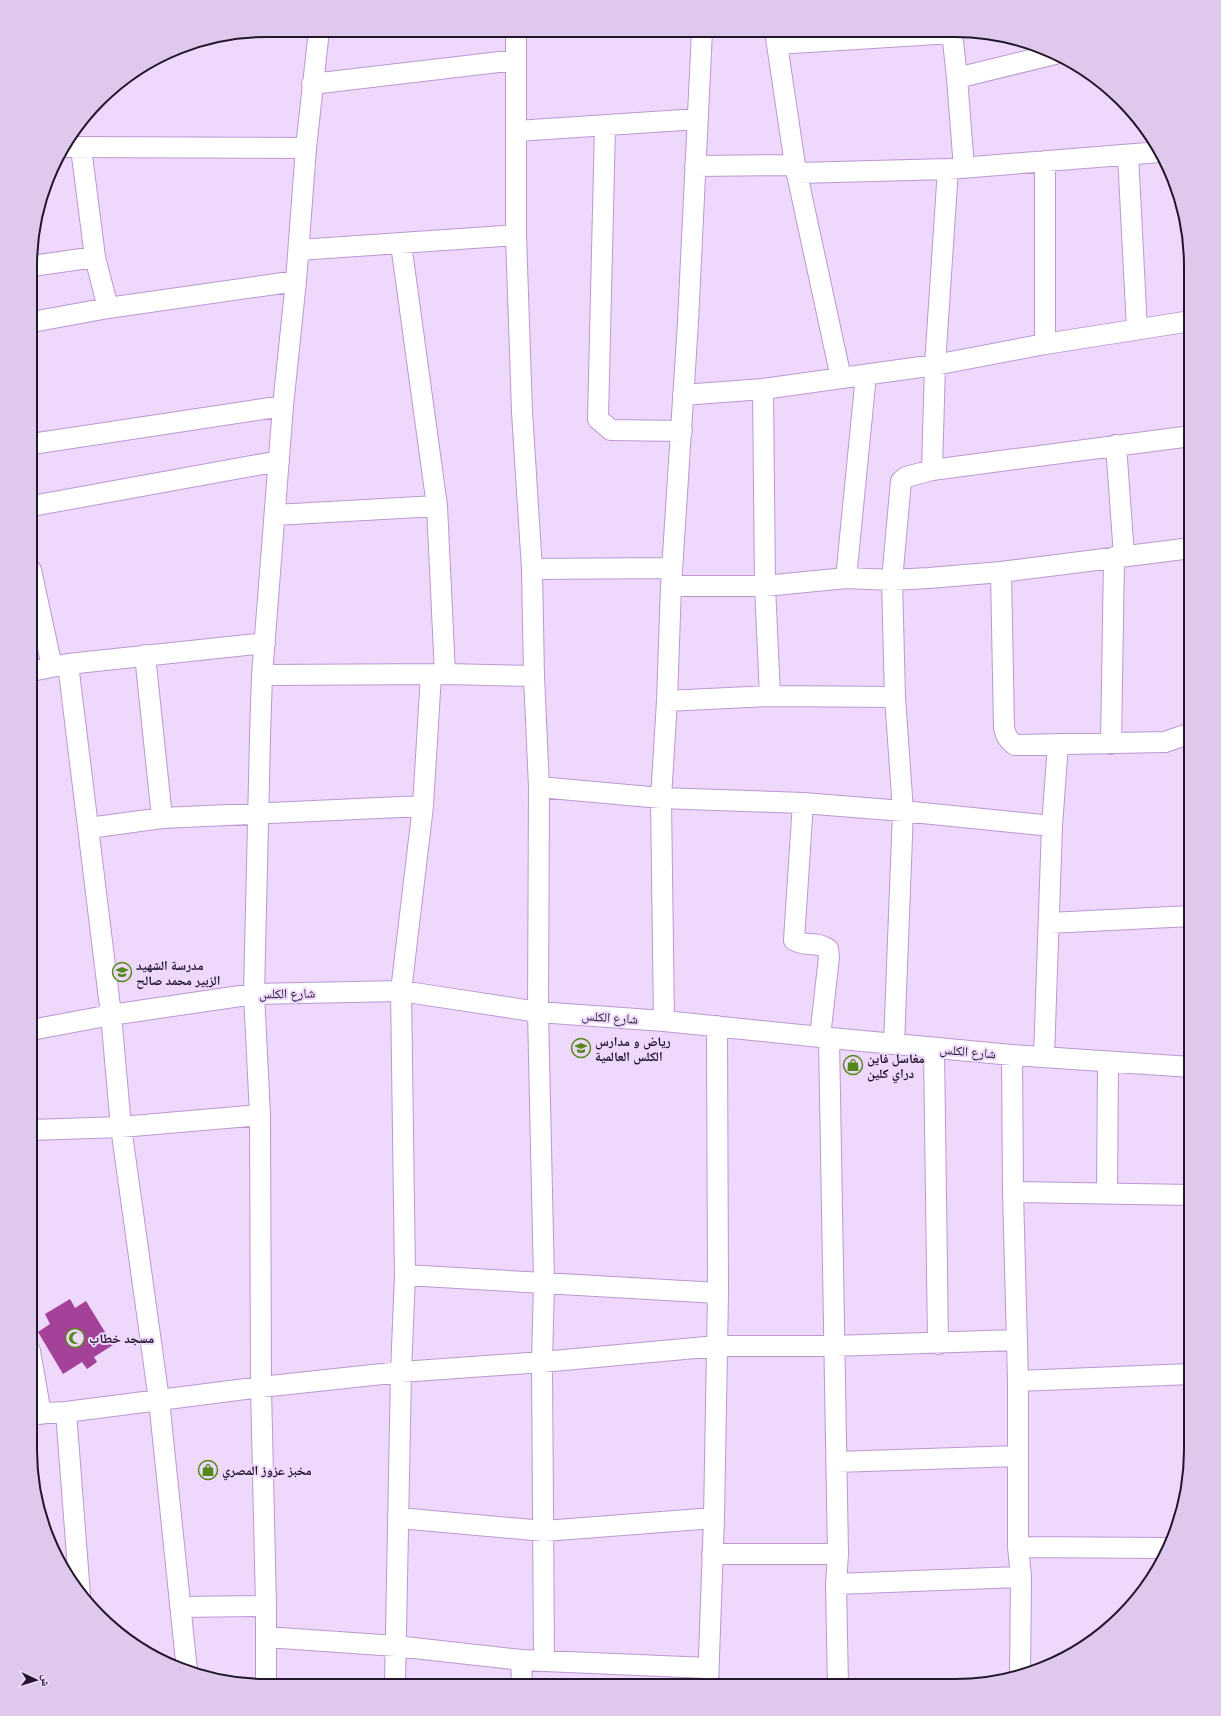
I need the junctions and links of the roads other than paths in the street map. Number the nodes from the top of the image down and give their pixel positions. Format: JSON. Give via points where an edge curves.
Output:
{"nodes":[{"id":1,"x":318,"y":37,"type":"edge"},
{"id":2,"x":516,"y":37,"type":"edge"},
{"id":3,"x":702,"y":37,"type":"edge"},
{"id":4,"x":811,"y":37,"type":"edge"},
{"id":5,"x":953,"y":37,"type":"edge"},
{"id":6,"x":776,"y":38,"type":"edge"},
{"id":7,"x":1046,"y":56,"type":"edge"},
{"id":8,"x":516,"y":60,"type":"junction"},
{"id":9,"x":958,"y":78,"type":"junction"},
{"id":10,"x":312,"y":84,"type":"junction"},
{"id":11,"x":698,"y":119,"type":"junction"},
{"id":12,"x":605,"y":126,"type":"junction"},
{"id":13,"x":517,"y":131,"type":"junction"},
{"id":14,"x":72,"y":147,"type":"edge"},
{"id":15,"x":306,"y":148,"type":"junction"},
{"id":16,"x":1153,"y":153,"type":"edge"},
{"id":17,"x":1128,"y":155,"type":"junction"},
{"id":18,"x":1045,"y":161,"type":"junction"},
{"id":19,"x":695,"y":166,"type":"junction"},
{"id":20,"x":956,"y":168,"type":"junction"},
{"id":21,"x":796,"y":169,"type":"junction"},
{"id":22,"x":516,"y":235,"type":"junction"},
{"id":23,"x":401,"y":244,"type":"junction"},
{"id":24,"x":299,"y":250,"type":"junction"},
{"id":25,"x":95,"y":257,"type":"junction"},
{"id":26,"x":37,"y":265,"type":"edge"},
{"id":27,"x":296,"y":281,"type":"junction"},
{"id":28,"x":108,"y":308,"type":"junction"},
{"id":29,"x":37,"y":321,"type":"edge"},
{"id":30,"x":1184,"y":322,"type":"edge"},
{"id":31,"x":1137,"y":329,"type":"junction"},
{"id":32,"x":1045,"y":344,"type":"junction"},
{"id":33,"x":934,"y":365,"type":"junction"},
{"id":34,"x":866,"y":375,"type":"junction"},
{"id":35,"x":841,"y":378,"type":"junction"},
{"id":36,"x":764,"y":389,"type":"junction"},
{"id":37,"x":683,"y":395,"type":"junction"},
{"id":38,"x":283,"y":406,"type":"junction"},
{"id":39,"x":682,"y":431,"type":"junction"},
{"id":40,"x":1184,"y":437,"type":"edge"},
{"id":41,"x":37,"y":443,"type":"edge"},
{"id":42,"x":1116,"y":445,"type":"junction"},
{"id":43,"x":279,"y":461,"type":"junction"},
{"id":44,"x":932,"y":470,"type":"junction"},
{"id":45,"x":37,"y":505,"type":"edge"},
{"id":46,"x":437,"y":506,"type":"junction"},
{"id":47,"x":275,"y":515,"type":"junction"},
{"id":48,"x":1184,"y":549,"type":"edge"},
{"id":49,"x":1119,"y":557,"type":"junction"},
{"id":50,"x":532,"y":569,"type":"junction"},
{"id":51,"x":1000,"y":572,"type":"junction"},
{"id":52,"x":671,"y":577,"type":"junction"},
{"id":53,"x":846,"y":578,"type":"junction"},
{"id":54,"x":892,"y":580,"type":"junction"},
{"id":55,"x":765,"y":586,"type":"junction"},
{"id":56,"x":37,"y":587,"type":"edge"},
{"id":57,"x":265,"y":643,"type":"junction"},
{"id":58,"x":145,"y":655,"type":"junction"},
{"id":59,"x":60,"y":666,"type":"junction"},
{"id":60,"x":37,"y":670,"type":"edge"},
{"id":61,"x":438,"y":674,"type":"junction"},
{"id":62,"x":262,"y":675,"type":"junction"},
{"id":63,"x":534,"y":676,"type":"junction"},
{"id":64,"x":770,"y":696,"type":"junction"},
{"id":65,"x":895,"y":697,"type":"junction"},
{"id":66,"x":667,"y":701,"type":"junction"},
{"id":67,"x":1184,"y":735,"type":"edge"},
{"id":68,"x":1058,"y":744,"type":"junction"},
{"id":69,"x":1111,"y":744,"type":"junction"},
{"id":70,"x":539,"y":787,"type":"junction"},
{"id":71,"x":661,"y":798,"type":"junction"},
{"id":72,"x":803,"y":804,"type":"junction"},
{"id":73,"x":423,"y":806,"type":"junction"},
{"id":74,"x":903,"y":811,"type":"junction"},
{"id":75,"x":259,"y":815,"type":"junction"},
{"id":76,"x":162,"y":818,"type":"junction"},
{"id":77,"x":1052,"y":826,"type":"junction"},
{"id":78,"x":89,"y":828,"type":"junction"},
{"id":79,"x":1184,"y":916,"type":"edge"},
{"id":80,"x":1048,"y":923,"type":"junction"},
{"id":81,"x":401,"y":991,"type":"junction"},
{"id":82,"x":254,"y":994,"type":"junction"},
{"id":83,"x":538,"y":1012,"type":"junction"},
{"id":84,"x":111,"y":1015,"type":"junction"},
{"id":85,"x":664,"y":1020,"type":"junction"},
{"id":86,"x":717,"y":1026,"type":"junction"},
{"id":87,"x":37,"y":1029,"type":"edge"},
{"id":88,"x":824,"y":1038,"type":"junction"},
{"id":89,"x":894,"y":1044,"type":"junction"},
{"id":90,"x":934,"y":1048,"type":"junction"},
{"id":91,"x":1012,"y":1055,"type":"junction"},
{"id":92,"x":1044,"y":1057,"type":"junction"},
{"id":93,"x":1108,"y":1062,"type":"junction"},
{"id":94,"x":1184,"y":1067,"type":"edge"},
{"id":95,"x":260,"y":1115,"type":"junction"},
{"id":96,"x":121,"y":1127,"type":"junction"},
{"id":97,"x":37,"y":1130,"type":"edge"},
{"id":98,"x":1013,"y":1192,"type":"junction"},
{"id":99,"x":1107,"y":1194,"type":"junction"},
{"id":100,"x":1184,"y":1195,"type":"edge"},
{"id":101,"x":405,"y":1275,"type":"junction"},
{"id":102,"x":544,"y":1282,"type":"junction"},
{"id":103,"x":718,"y":1293,"type":"junction"},
{"id":104,"x":1016,"y":1340,"type":"junction"},
{"id":105,"x":938,"y":1344,"type":"junction"},
{"id":106,"x":717,"y":1346,"type":"junction"},
{"id":107,"x":833,"y":1346,"type":"junction"},
{"id":108,"x":542,"y":1362,"type":"junction"},
{"id":109,"x":401,"y":1372,"type":"junction"},
{"id":110,"x":1184,"y":1374,"type":"edge"},
{"id":111,"x":1018,"y":1381,"type":"junction"},
{"id":112,"x":261,"y":1387,"type":"junction"},
{"id":113,"x":159,"y":1400,"type":"junction"},
{"id":114,"x":66,"y":1412,"type":"junction"},
{"id":115,"x":37,"y":1414,"type":"edge"},
{"id":116,"x":1018,"y":1456,"type":"junction"},
{"id":117,"x":836,"y":1462,"type":"junction"},
{"id":118,"x":399,"y":1518,"type":"junction"},
{"id":119,"x":714,"y":1518,"type":"junction"},
{"id":120,"x":544,"y":1531,"type":"junction"},
{"id":121,"x":1018,"y":1547,"type":"junction"},
{"id":122,"x":1162,"y":1548,"type":"edge"},
{"id":123,"x":712,"y":1554,"type":"junction"},
{"id":124,"x":838,"y":1554,"type":"junction"},
{"id":125,"x":1021,"y":1577,"type":"junction"},
{"id":126,"x":79,"y":1581,"type":"edge"},
{"id":127,"x":836,"y":1584,"type":"junction"},
{"id":128,"x":266,"y":1606,"type":"junction"},
{"id":129,"x":180,"y":1607,"type":"junction"},
{"id":130,"x":266,"y":1637,"type":"junction"},
{"id":131,"x":396,"y":1646,"type":"junction"},
{"id":132,"x":521,"y":1660,"type":"junction"},
{"id":133,"x":544,"y":1660,"type":"junction"},
{"id":134,"x":186,"y":1665,"type":"edge"},
{"id":135,"x":1020,"y":1669,"type":"edge"},
{"id":136,"x":708,"y":1677,"type":"edge"},
{"id":137,"x":266,"y":1679,"type":"edge"},
{"id":138,"x":395,"y":1679,"type":"edge"},
{"id":139,"x":522,"y":1679,"type":"edge"},
{"id":140,"x":838,"y":1679,"type":"edge"}],
"edges":[{"from":1,"to":10,"type":"street"},
{"from":2,"to":8,"type":"street"},
{"from":3,"to":11,"type":"street"},
{"from":4,"to":6,"type":"street"},
{"from":5,"to":9,"type":"street"},
{"from":6,"to":21,"type":"street"},
{"from":7,"to":9,"type":"street"},
{"from":8,"to":10,"type":"street"},
{"from":8,"to":13,"type":"street"},
{"from":9,"to":20,"type":"street"},
{"from":10,"to":15,"type":"street"},
{"from":11,"to":12,"type":"street"},
{"from":11,"to":19,"type":"street"},
{"from":12,"to":13,"type":"street"},
{"from":12,"to":39,"type":"street","via":[[598,419],[611,430]]},
{"from":13,"to":22,"type":"street"},
{"from":14,"to":15,"type":"street"},
{"from":14,"to":25,"type":"street"},
{"from":15,"to":24,"type":"street"},
{"from":16,"to":17,"type":"street"},
{"from":17,"to":18,"type":"street"},
{"from":17,"to":31,"type":"street"},
{"from":18,"to":20,"type":"street"},
{"from":18,"to":32,"type":"street"},
{"from":19,"to":21,"type":"street"},
{"from":19,"to":37,"type":"street"},
{"from":20,"to":21,"type":"street"},
{"from":20,"to":33,"type":"street"},
{"from":21,"to":35,"type":"street"},
{"from":22,"to":23,"type":"street"},
{"from":22,"to":50,"type":"street","via":[[522,412]]},
{"from":23,"to":24,"type":"street"},
{"from":23,"to":46,"type":"street"},
{"from":24,"to":27,"type":"street"},
{"from":25,"to":26,"type":"street"},
{"from":25,"to":28,"type":"street"},
{"from":27,"to":28,"type":"street"},
{"from":27,"to":38,"type":"street"},
{"from":28,"to":29,"type":"street"},
{"from":30,"to":31,"type":"street"},
{"from":31,"to":32,"type":"street"},
{"from":32,"to":33,"type":"street"},
{"from":33,"to":34,"type":"street"},
{"from":33,"to":44,"type":"street"},
{"from":34,"to":35,"type":"street"},
{"from":34,"to":53,"type":"street"},
{"from":35,"to":36,"type":"street"},
{"from":36,"to":37,"type":"street"},
{"from":36,"to":55,"type":"street"},
{"from":37,"to":39,"type":"street"},
{"from":38,"to":41,"type":"street"},
{"from":38,"to":43,"type":"street"},
{"from":39,"to":52,"type":"street"},
{"from":40,"to":42,"type":"street"},
{"from":42,"to":44,"type":"street"},
{"from":42,"to":49,"type":"street"},
{"from":43,"to":45,"type":"street"},
{"from":43,"to":47,"type":"street"},
{"from":44,"to":54,"type":"street","via":[[901,481]]},
{"from":46,"to":47,"type":"street"},
{"from":46,"to":61,"type":"street"},
{"from":47,"to":57,"type":"street"},
{"from":48,"to":49,"type":"street"},
{"from":49,"to":51,"type":"street"},
{"from":49,"to":69,"type":"street"},
{"from":50,"to":52,"type":"street"},
{"from":50,"to":63,"type":"street"},
{"from":51,"to":54,"type":"street"},
{"from":51,"to":68,"type":"street","via":[[1006,736],[1015,745]]},
{"from":52,"to":55,"type":"street"},
{"from":52,"to":66,"type":"street"},
{"from":53,"to":54,"type":"street"},
{"from":53,"to":55,"type":"street"},
{"from":54,"to":65,"type":"street"},
{"from":55,"to":64,"type":"street"},
{"from":56,"to":59,"type":"street"},
{"from":57,"to":58,"type":"street"},
{"from":57,"to":62,"type":"street"},
{"from":58,"to":59,"type":"street"},
{"from":58,"to":76,"type":"street"},
{"from":59,"to":60,"type":"street"},
{"from":59,"to":78,"type":"street"},
{"from":61,"to":62,"type":"street"},
{"from":61,"to":63,"type":"street"},
{"from":61,"to":73,"type":"street"},
{"from":62,"to":75,"type":"street"},
{"from":63,"to":70,"type":"street"},
{"from":64,"to":65,"type":"street"},
{"from":64,"to":66,"type":"street"},
{"from":65,"to":74,"type":"street"},
{"from":66,"to":71,"type":"street"},
{"from":67,"to":69,"type":"street","via":[[1165,742]]},
{"from":68,"to":69,"type":"street"},
{"from":68,"to":77,"type":"street"},
{"from":70,"to":71,"type":"street"},
{"from":70,"to":83,"type":"street"},
{"from":71,"to":72,"type":"street"},
{"from":71,"to":85,"type":"street"},
{"from":72,"to":74,"type":"street"},
{"from":72,"to":88,"type":"street","via":[[794,940],[798,943],[822,944],[828,949]]},
{"from":73,"to":75,"type":"street"},
{"from":73,"to":81,"type":"street"},
{"from":74,"to":77,"type":"street"},
{"from":74,"to":89,"type":"street"},
{"from":75,"to":76,"type":"street"},
{"from":75,"to":82,"type":"street"},
{"from":76,"to":78,"type":"street"},
{"from":77,"to":80,"type":"street"},
{"from":78,"to":84,"type":"street"},
{"from":79,"to":80,"type":"street"},
{"from":80,"to":92,"type":"street"},
{"from":81,"to":82,"type":"street","name":"شارع الكلس"},
{"from":81,"to":83,"type":"street","name":"شارع الكلس"},
{"from":81,"to":101,"type":"street"},
{"from":82,"to":84,"type":"street","name":"شارع الكلس"},
{"from":82,"to":95,"type":"street"},
{"from":83,"to":85,"type":"street","name":"شارع الكلس"},
{"from":83,"to":102,"type":"street"},
{"from":84,"to":87,"type":"street","name":"شارع الكلس"},
{"from":84,"to":96,"type":"street"},
{"from":85,"to":86,"type":"street","name":"شارع الكلس"},
{"from":86,"to":88,"type":"street","name":"شارع الكلس"},
{"from":86,"to":103,"type":"street"},
{"from":88,"to":89,"type":"street","name":"شارع الكلس"},
{"from":88,"to":107,"type":"street"},
{"from":89,"to":90,"type":"street","name":"شارع الكلس"},
{"from":90,"to":91,"type":"street","name":"شارع الكلس"},
{"from":90,"to":105,"type":"street"},
{"from":91,"to":92,"type":"street","name":"شارع الكلس"},
{"from":91,"to":98,"type":"street"},
{"from":92,"to":93,"type":"street","name":"شارع الكلس"},
{"from":93,"to":94,"type":"street","name":"شارع الكلس"},
{"from":93,"to":99,"type":"street"},
{"from":95,"to":96,"type":"street"},
{"from":95,"to":112,"type":"street"},
{"from":96,"to":97,"type":"street"},
{"from":96,"to":113,"type":"street"},
{"from":98,"to":99,"type":"street"},
{"from":98,"to":104,"type":"street"},
{"from":99,"to":100,"type":"street"},
{"from":101,"to":102,"type":"street"},
{"from":101,"to":109,"type":"street"},
{"from":102,"to":103,"type":"street"},
{"from":102,"to":108,"type":"street"},
{"from":103,"to":106,"type":"street"},
{"from":104,"to":105,"type":"street"},
{"from":104,"to":111,"type":"street"},
{"from":105,"to":107,"type":"street"},
{"from":106,"to":107,"type":"street"},
{"from":106,"to":108,"type":"street"},
{"from":106,"to":119,"type":"street"},
{"from":107,"to":117,"type":"street"},
{"from":108,"to":109,"type":"street"},
{"from":108,"to":120,"type":"street"},
{"from":109,"to":112,"type":"street"},
{"from":109,"to":118,"type":"street"},
{"from":110,"to":111,"type":"street"},
{"from":111,"to":116,"type":"street"},
{"from":112,"to":113,"type":"street"},
{"from":112,"to":128,"type":"street"},
{"from":113,"to":114,"type":"street"},
{"from":113,"to":129,"type":"street"},
{"from":114,"to":115,"type":"street"},
{"from":114,"to":126,"type":"street"},
{"from":116,"to":117,"type":"street"},
{"from":116,"to":121,"type":"street"},
{"from":117,"to":124,"type":"street"},
{"from":118,"to":120,"type":"street"},
{"from":118,"to":131,"type":"street"},
{"from":119,"to":120,"type":"street"},
{"from":119,"to":123,"type":"street"},
{"from":120,"to":133,"type":"street"},
{"from":121,"to":122,"type":"street"},
{"from":121,"to":125,"type":"street"},
{"from":123,"to":124,"type":"street"},
{"from":123,"to":136,"type":"street"},
{"from":124,"to":127,"type":"street"},
{"from":125,"to":127,"type":"street"},
{"from":125,"to":135,"type":"street"},
{"from":127,"to":140,"type":"street"},
{"from":128,"to":129,"type":"street"},
{"from":128,"to":130,"type":"street"},
{"from":129,"to":134,"type":"street"},
{"from":130,"to":131,"type":"street"},
{"from":130,"to":137,"type":"street"},
{"from":131,"to":132,"type":"street"},
{"from":131,"to":138,"type":"street"},
{"from":132,"to":133,"type":"street"},
{"from":132,"to":139,"type":"street"},
{"from":133,"to":136,"type":"street"}]}
